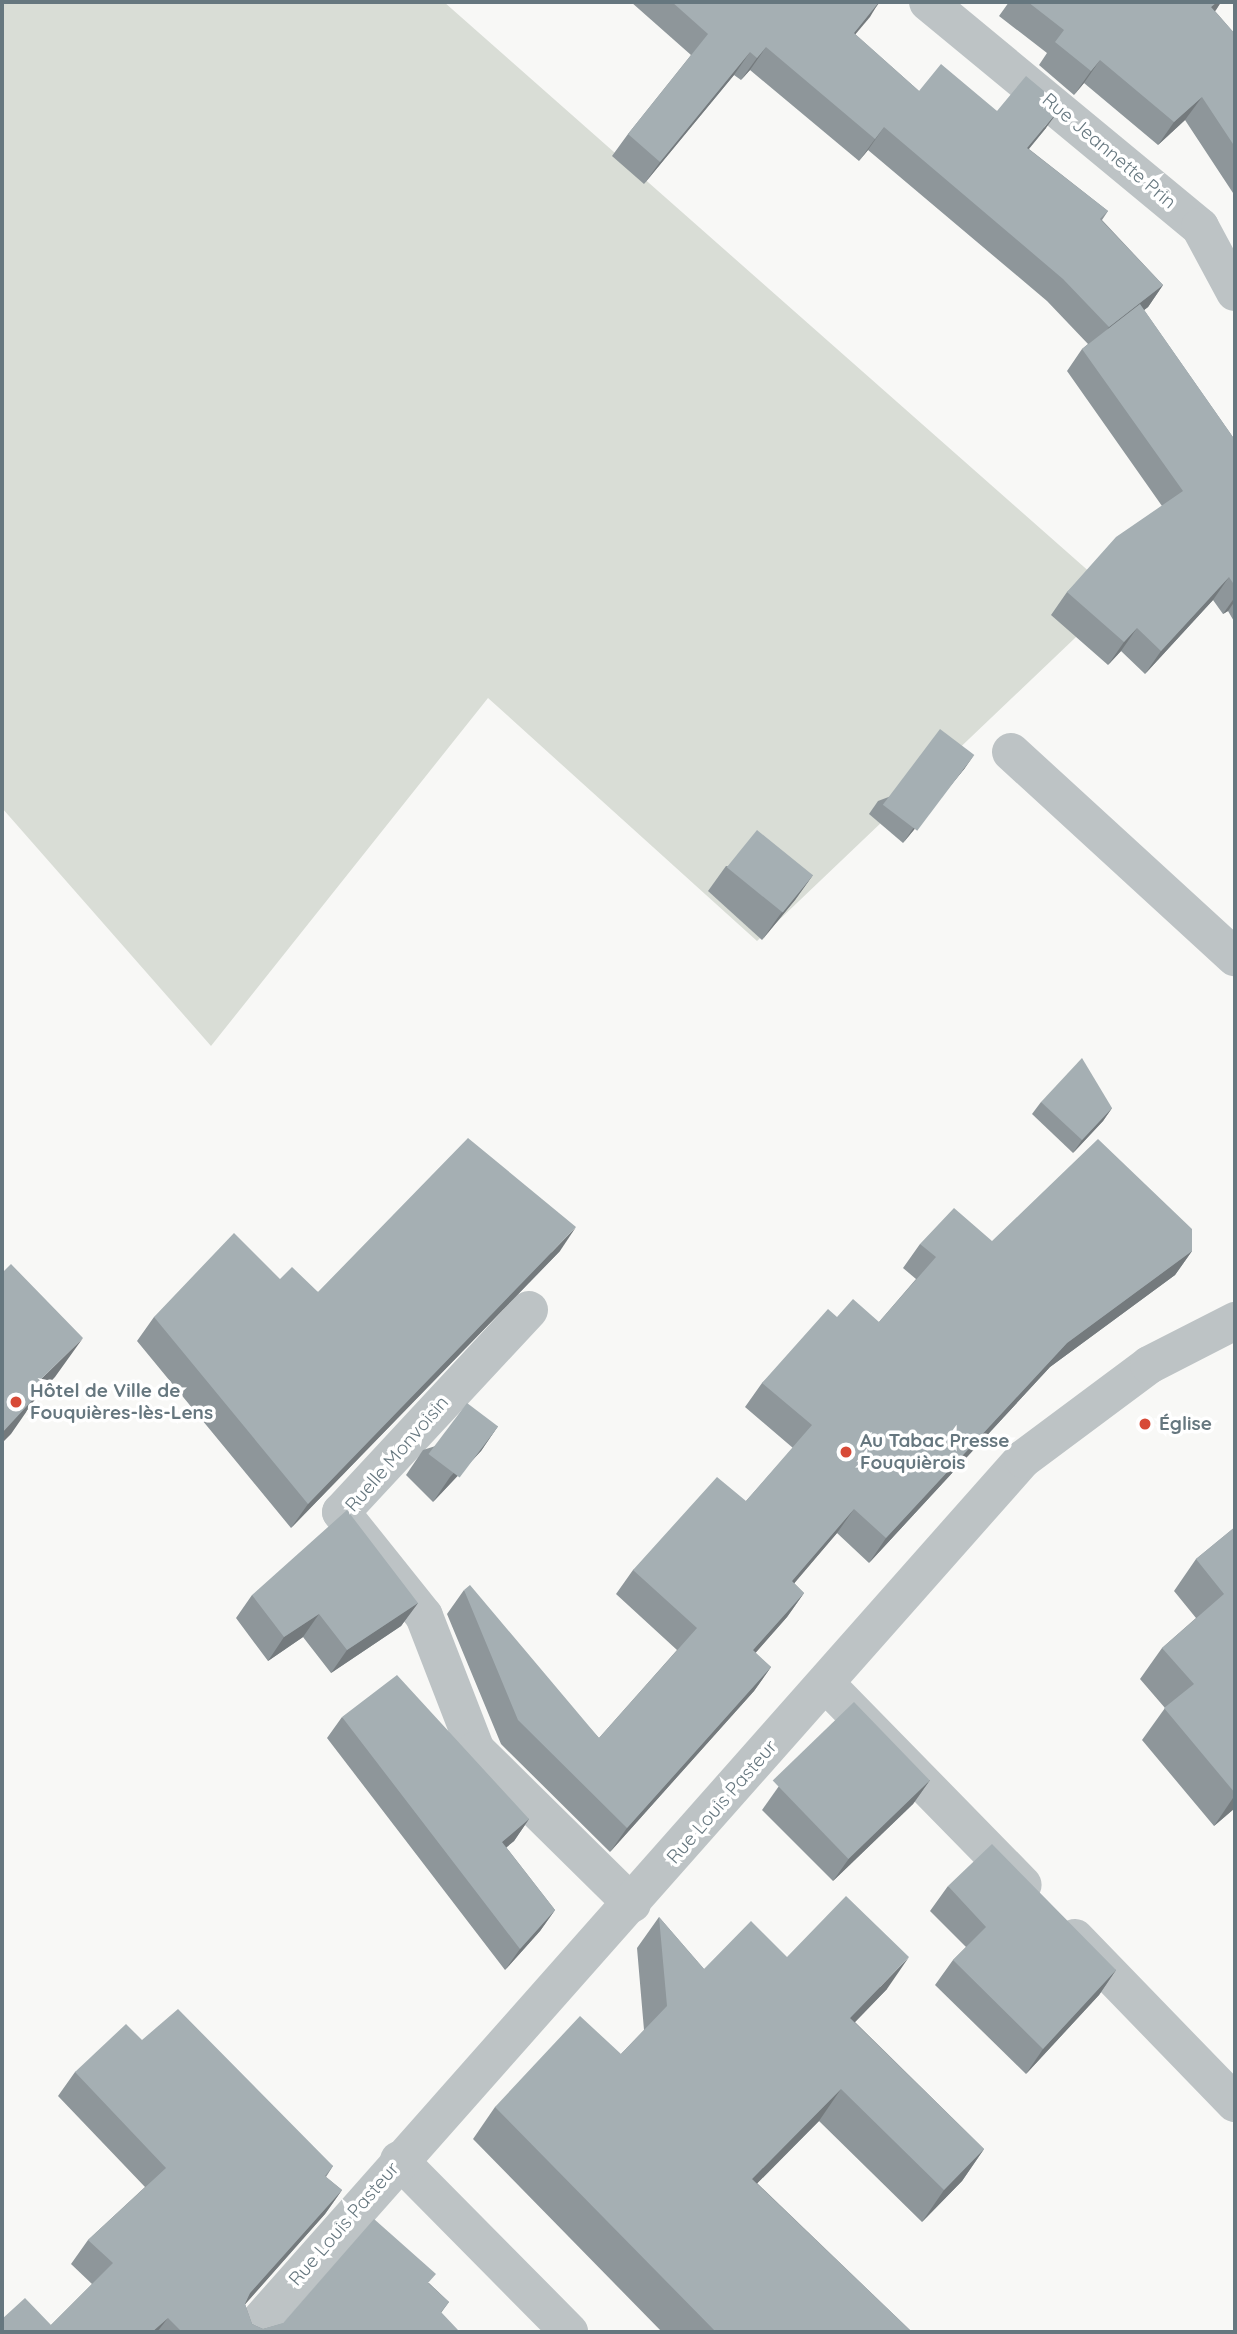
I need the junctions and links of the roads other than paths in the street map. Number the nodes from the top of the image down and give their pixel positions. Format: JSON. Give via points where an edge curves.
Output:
{"nodes":[{"id":1,"x":928,"y":2,"type":"edge"},
{"id":2,"x":1235,"y":292,"type":"edge"},
{"id":3,"x":1011,"y":752,"type":"dead end"},
{"id":4,"x":1235,"y":957,"type":"edge"},
{"id":5,"x":529,"y":1310,"type":"dead end"},
{"id":6,"x":1235,"y":1321,"type":"edge"},
{"id":7,"x":826,"y":1684,"type":"junction"},
{"id":8,"x":632,"y":1904,"type":"junction"},
{"id":9,"x":1235,"y":2103,"type":"edge"},
{"id":10,"x":399,"y":2160,"type":"junction"},
{"id":11,"x":250,"y":2332,"type":"edge"},
{"id":12,"x":569,"y":2332,"type":"edge"}],
"edges":[{"from":1,"to":2,"type":"street","name":"Rue Jeannette Prin","via":[[1200,227]]},
{"from":3,"to":4,"type":"street"},
{"from":5,"to":8,"type":"street","name":"Ruelle Monvoisin","via":[[341,1512],[424,1616],[476,1750]]},
{"from":6,"to":7,"type":"street","name":"Rue Louis Pasteur","via":[[1149,1365],[1023,1459]]},
{"from":7,"to":8,"type":"street","name":"Rue Louis Pasteur"},
{"from":7,"to":9,"type":"street"},
{"from":8,"to":10,"type":"street","name":"Rue Louis Pasteur"},
{"from":10,"to":11,"type":"street","name":"Rue Louis Pasteur"},
{"from":10,"to":12,"type":"street"}]}
